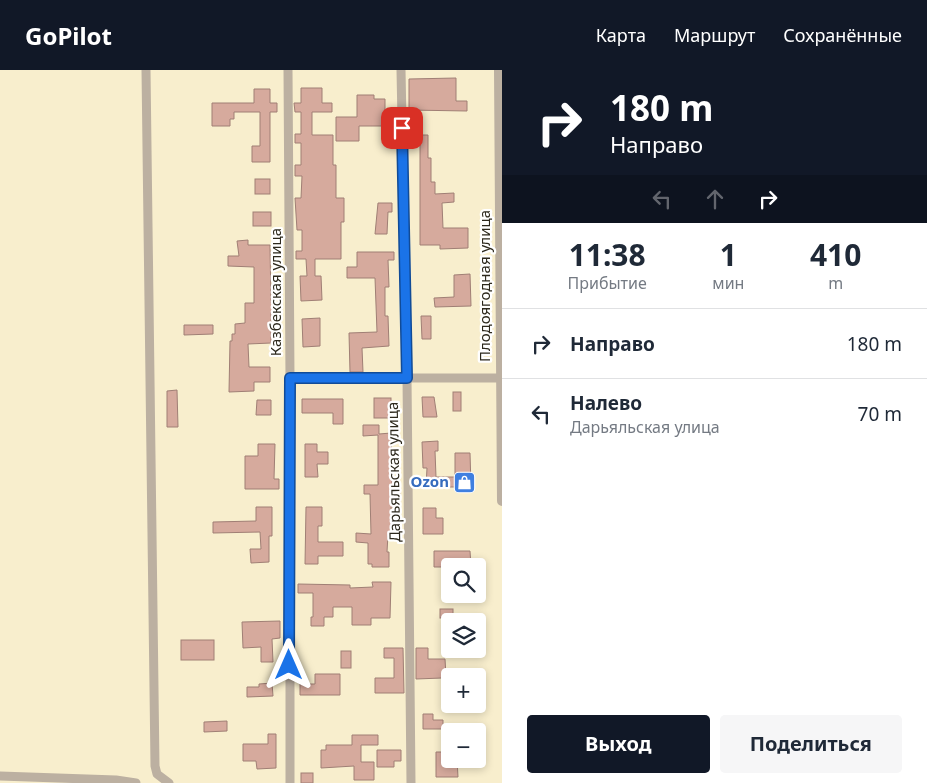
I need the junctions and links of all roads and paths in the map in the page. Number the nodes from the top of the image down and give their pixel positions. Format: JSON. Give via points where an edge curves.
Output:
{"nodes":[{"id":1,"x":146,"y":70,"type":"edge"},
{"id":2,"x":288,"y":70,"type":"edge"},
{"id":3,"x":401,"y":70,"type":"edge"},
{"id":4,"x":499,"y":70,"type":"edge"},
{"id":5,"x":290,"y":378,"type":"junction"},
{"id":6,"x":407,"y":378,"type":"junction"},
{"id":7,"x":501,"y":378,"type":"edge"},
{"id":8,"x":502,"y":489,"type":"edge"},
{"id":9,"x":502,"y":501,"type":"edge"},
{"id":10,"x":0,"y":776,"type":"edge"},
{"id":11,"x":136,"y":783,"type":"edge"},
{"id":12,"x":169,"y":783,"type":"edge"},
{"id":13,"x":290,"y":783,"type":"edge"},
{"id":14,"x":411,"y":783,"type":"edge"}],
"edges":[{"from":1,"to":12,"type":"street","via":[[155,746],[157,774]]},
{"from":2,"to":5,"type":"street","name":"Казбекская улица"},
{"from":3,"to":6,"type":"street","name":"Дарьяльская улица"},
{"from":4,"to":7,"type":"street","name":"Плодоягодная улица"},
{"from":5,"to":6,"type":"street"},
{"from":5,"to":13,"type":"street","name":"Казбекская улица"},
{"from":6,"to":7,"type":"street"},
{"from":6,"to":14,"type":"street","name":"Дарьяльская улица"},
{"from":7,"to":8,"type":"street","name":"Плодоягодная улица"},
{"from":8,"to":9,"type":"street","name":"Плодоягодная улица"},
{"from":10,"to":11,"type":"street"}]}
